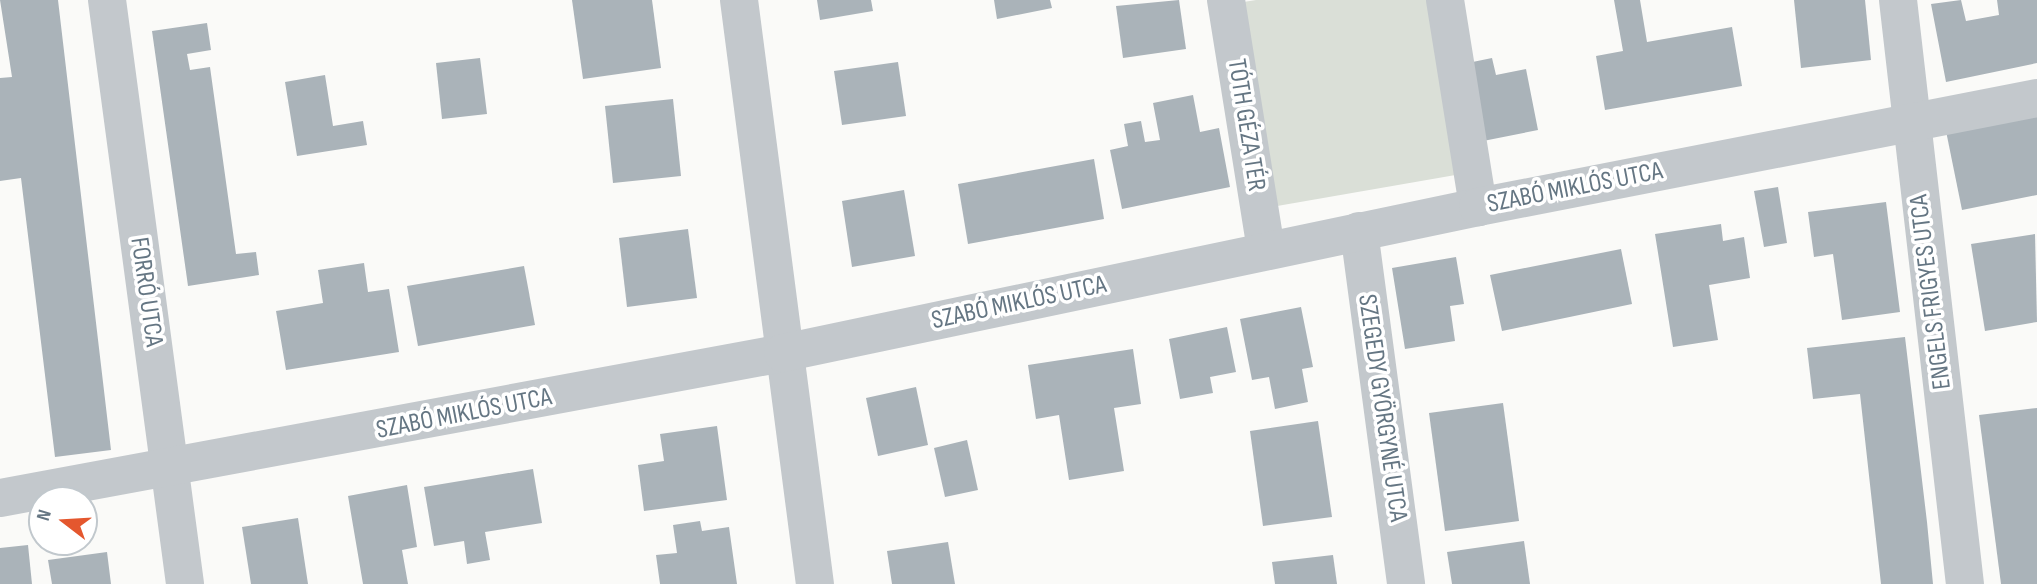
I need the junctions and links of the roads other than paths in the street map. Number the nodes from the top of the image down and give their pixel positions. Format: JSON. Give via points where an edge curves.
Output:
{"nodes":[{"id":1,"x":107,"y":0,"type":"edge"},
{"id":2,"x":739,"y":0,"type":"edge"},
{"id":3,"x":1226,"y":0,"type":"edge"},
{"id":4,"x":1444,"y":0,"type":"edge"},
{"id":5,"x":1898,"y":0,"type":"edge"},
{"id":6,"x":2037,"y":98,"type":"edge"},
{"id":7,"x":1912,"y":124,"type":"junction"},
{"id":8,"x":1478,"y":207,"type":"junction"},
{"id":9,"x":1359,"y":231,"type":"junction"},
{"id":10,"x":1266,"y":250,"type":"junction"},
{"id":11,"x":783,"y":353,"type":"junction"},
{"id":12,"x":170,"y":471,"type":"junction"},
{"id":13,"x":0,"y":498,"type":"edge"},
{"id":14,"x":185,"y":584,"type":"edge"},
{"id":15,"x":815,"y":584,"type":"edge"},
{"id":16,"x":1406,"y":584,"type":"edge"},
{"id":17,"x":1965,"y":584,"type":"edge"}],
"edges":[{"from":1,"to":12,"type":"street","name":"FORRÓ UTCA"},
{"from":2,"to":11,"type":"street"},
{"from":3,"to":10,"type":"street","name":"TÓTH GÉZA TÉR"},
{"from":4,"to":8,"type":"street"},
{"from":5,"to":7,"type":"street","name":"ENGELS FRIGYES UTCA"},
{"from":6,"to":7,"type":"street","name":"SZABÓ MIKLÓS UTCA"},
{"from":7,"to":8,"type":"street","name":"SZABÓ MIKLÓS UTCA"},
{"from":7,"to":17,"type":"street","name":"ENGELS FRIGYES UTCA"},
{"from":8,"to":9,"type":"street","name":"SZABÓ MIKLÓS UTCA"},
{"from":9,"to":10,"type":"street","name":"SZABÓ MIKLÓS UTCA"},
{"from":9,"to":16,"type":"street","name":"SZEGEDY GYÖRGYNÉ UTCA"},
{"from":10,"to":11,"type":"street","name":"SZABÓ MIKLÓS UTCA"},
{"from":11,"to":12,"type":"street","name":"SZABÓ MIKLÓS UTCA"},
{"from":11,"to":15,"type":"street"},
{"from":12,"to":13,"type":"street","name":"SZABÓ MIKLÓS UTCA"},
{"from":12,"to":14,"type":"street","name":"FORRÓ UTCA"}]}
